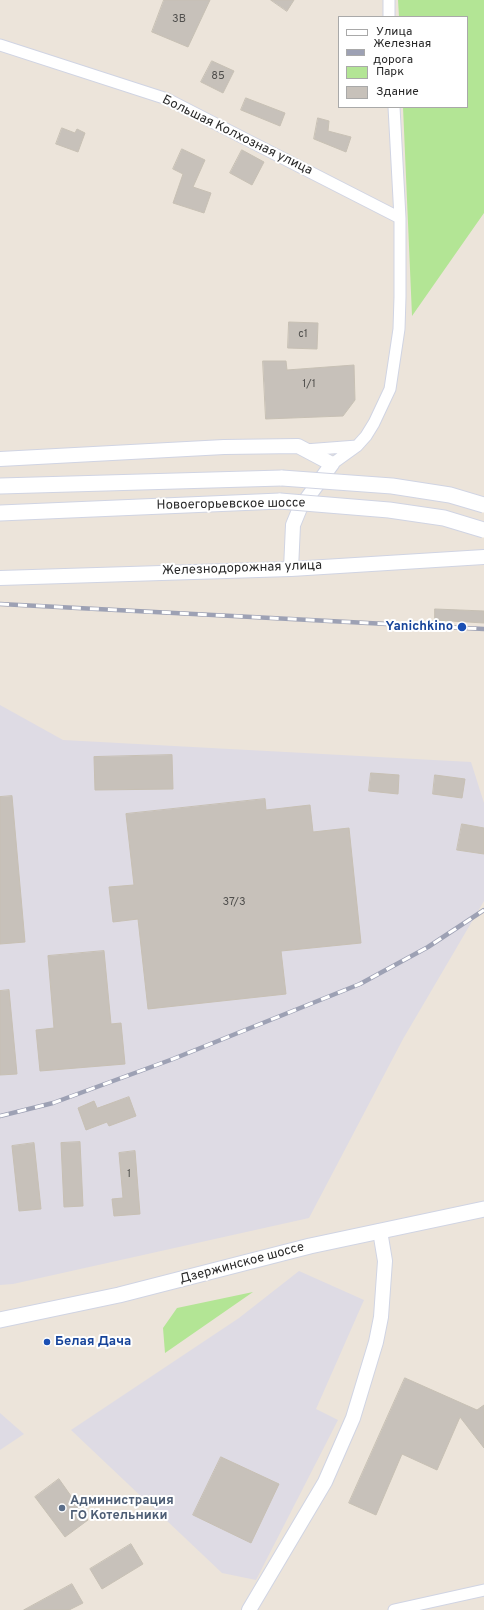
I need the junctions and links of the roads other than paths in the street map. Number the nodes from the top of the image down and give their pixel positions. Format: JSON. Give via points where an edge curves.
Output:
{"nodes":[{"id":1,"x":388,"y":0,"type":"edge"},
{"id":2,"x":389,"y":16,"type":"edge"},
{"id":3,"x":0,"y":45,"type":"edge"},
{"id":4,"x":394,"y":108,"type":"edge"},
{"id":5,"x":400,"y":218,"type":"junction"},
{"id":6,"x":358,"y":446,"type":"junction"},
{"id":7,"x":305,"y":450,"type":"junction"},
{"id":8,"x":0,"y":459,"type":"edge"},
{"id":9,"x":332,"y":464,"type":"junction"},
{"id":10,"x":0,"y":486,"type":"edge"},
{"id":11,"x":484,"y":505,"type":"edge"},
{"id":12,"x":0,"y":513,"type":"edge"},
{"id":13,"x":484,"y":530,"type":"edge"},
{"id":14,"x":484,"y":558,"type":"edge"},
{"id":15,"x":291,"y":569,"type":"junction"},
{"id":16,"x":0,"y":578,"type":"edge"},
{"id":17,"x":484,"y":1209,"type":"edge"},
{"id":18,"x":380,"y":1231,"type":"junction"},
{"id":19,"x":0,"y":1320,"type":"edge"},
{"id":20,"x":484,"y":1590,"type":"edge"},
{"id":21,"x":249,"y":1610,"type":"edge"},
{"id":22,"x":394,"y":1610,"type":"edge"}],
"edges":[{"from":1,"to":2,"type":"street"},
{"from":3,"to":5,"type":"street","name":"Большая Колхозная улица","via":[[167,99]]},
{"from":4,"to":5,"type":"street"},
{"from":5,"to":6,"type":"street","via":[[399,329],[390,389],[374,423]]},
{"from":6,"to":7,"type":"street"},
{"from":6,"to":9,"type":"street"},
{"from":7,"to":8,"type":"street","via":[[298,446],[224,446]]},
{"from":7,"to":9,"type":"street"},
{"from":9,"to":15,"type":"street","via":[[300,508],[293,525]]},
{"from":10,"to":11,"type":"main road","name":"Новоегорьевское шоссе","bridge":true,"via":[[282,478],[392,486],[450,495]]},
{"from":12,"to":13,"type":"main road","name":"Новоегорьевское шоссе","bridge":true,"via":[[280,501],[389,510],[444,518]]},
{"from":14,"to":15,"type":"street","name":"Железнодорожная улица"},
{"from":15,"to":16,"type":"street","name":"Железнодорожная улица"},
{"from":17,"to":18,"type":"main road","name":"Дзержинское шоссе"},
{"from":18,"to":19,"type":"main road","name":"Дзержинское шоссе","via":[[310,1246],[127,1293]]},
{"from":18,"to":21,"type":"street","via":[[385,1262],[381,1317],[353,1418],[324,1482]]},
{"from":20,"to":22,"type":"street"}]}
